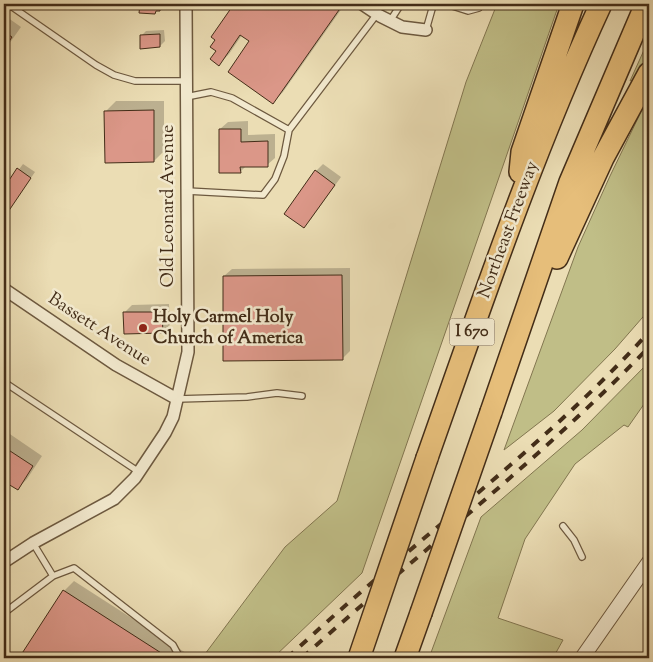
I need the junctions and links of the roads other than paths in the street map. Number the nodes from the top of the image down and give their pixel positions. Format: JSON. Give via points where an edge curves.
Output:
{"nodes":[{"id":1,"x":8,"y":4,"type":"edge"},
{"id":2,"x":186,"y":4,"type":"edge"},
{"id":3,"x":362,"y":4,"type":"edge"},
{"id":4,"x":401,"y":4,"type":"edge"},
{"id":5,"x":435,"y":4,"type":"edge"},
{"id":6,"x":446,"y":4,"type":"edge"},
{"id":7,"x":480,"y":4,"type":"edge"},
{"id":8,"x":573,"y":4,"type":"edge"},
{"id":9,"x":601,"y":4,"type":"edge"},
{"id":10,"x":646,"y":4,"type":"edge"},
{"id":11,"x":377,"y":14,"type":"junction"},
{"id":12,"x":390,"y":21,"type":"junction"},
{"id":13,"x":426,"y":30,"type":"joint"},
{"id":14,"x":649,"y":73,"type":"edge"},
{"id":15,"x":186,"y":81,"type":"junction"},
{"id":16,"x":186,"y":97,"type":"junction"},
{"id":17,"x":289,"y":130,"type":"junction"},
{"id":18,"x":187,"y":191,"type":"junction"},
{"id":19,"x":516,"y":206,"type":"junction"},
{"id":20,"x":4,"y":289,"type":"edge"},
{"id":21,"x":4,"y":382,"type":"edge"},
{"id":22,"x":302,"y":396,"type":"dead end"},
{"id":23,"x":177,"y":399,"type":"junction"},
{"id":24,"x":491,"y":412,"type":"junction"},
{"id":25,"x":139,"y":472,"type":"junction"},
{"id":26,"x":563,"y":526,"type":"dead end"},
{"id":27,"x":33,"y":543,"type":"junction"},
{"id":28,"x":582,"y":556,"type":"dead end"},
{"id":29,"x":4,"y":562,"type":"edge"},
{"id":30,"x":649,"y":562,"type":"edge"},
{"id":31,"x":53,"y":576,"type":"junction"},
{"id":32,"x":4,"y":613,"type":"edge"},
{"id":33,"x":180,"y":658,"type":"edge"},
{"id":34,"x":358,"y":658,"type":"edge"},
{"id":35,"x":405,"y":658,"type":"edge"},
{"id":36,"x":582,"y":658,"type":"edge"}],
"edges":[{"from":1,"to":15,"type":"lane","via":[[114,75],[135,81]]},
{"from":2,"to":15,"type":"street","name":"Old Leonard Avenue"},
{"from":3,"to":11,"type":"street"},
{"from":4,"to":12,"type":"lane"},
{"from":5,"to":13,"type":"lane"},
{"from":6,"to":7,"type":"lane","via":[[468,11],[479,8]]},
{"from":8,"to":19,"type":"highway","via":[[522,152]]},
{"from":9,"to":19,"type":"highway","name":"Northeast Freeway","number":"I 670"},
{"from":10,"to":24,"type":"highway","number":"I 670","via":[[570,182]]},
{"from":11,"to":12,"type":"street"},
{"from":11,"to":17,"type":"lane"},
{"from":12,"to":13,"type":"street","via":[[402,28]]},
{"from":14,"to":24,"type":"highway","via":[[565,240]]},
{"from":15,"to":16,"type":"street","name":"Old Leonard Avenue"},
{"from":16,"to":17,"type":"lane","via":[[211,92],[232,98]]},
{"from":16,"to":18,"type":"street","name":"Old Leonard Avenue"},
{"from":17,"to":18,"type":"lane","via":[[276,179],[263,195]]},
{"from":18,"to":23,"type":"street","name":"Old Leonard Avenue","via":[[188,352]]},
{"from":19,"to":34,"type":"highway","name":"Northeast Freeway","number":"I 670","bridge":true},
{"from":20,"to":23,"type":"street","name":"Bassett Avenue","via":[[116,364]]},
{"from":21,"to":25,"type":"lane"},
{"from":22,"to":23,"type":"lane","via":[[276,393]]},
{"from":23,"to":25,"type":"street","name":"Old Leonard Avenue","via":[[165,432]]},
{"from":24,"to":35,"type":"highway","number":"I 670","bridge":true},
{"from":25,"to":27,"type":"street","name":"Old Leonard Avenue","via":[[114,499]]},
{"from":26,"to":28,"type":"lane"},
{"from":27,"to":29,"type":"street","name":"Old Leonard Avenue"},
{"from":27,"to":31,"type":"lane"},
{"from":30,"to":36,"type":"street"},
{"from":31,"to":32,"type":"lane"},
{"from":31,"to":33,"type":"lane","via":[[74,568],[173,645]]}]}
